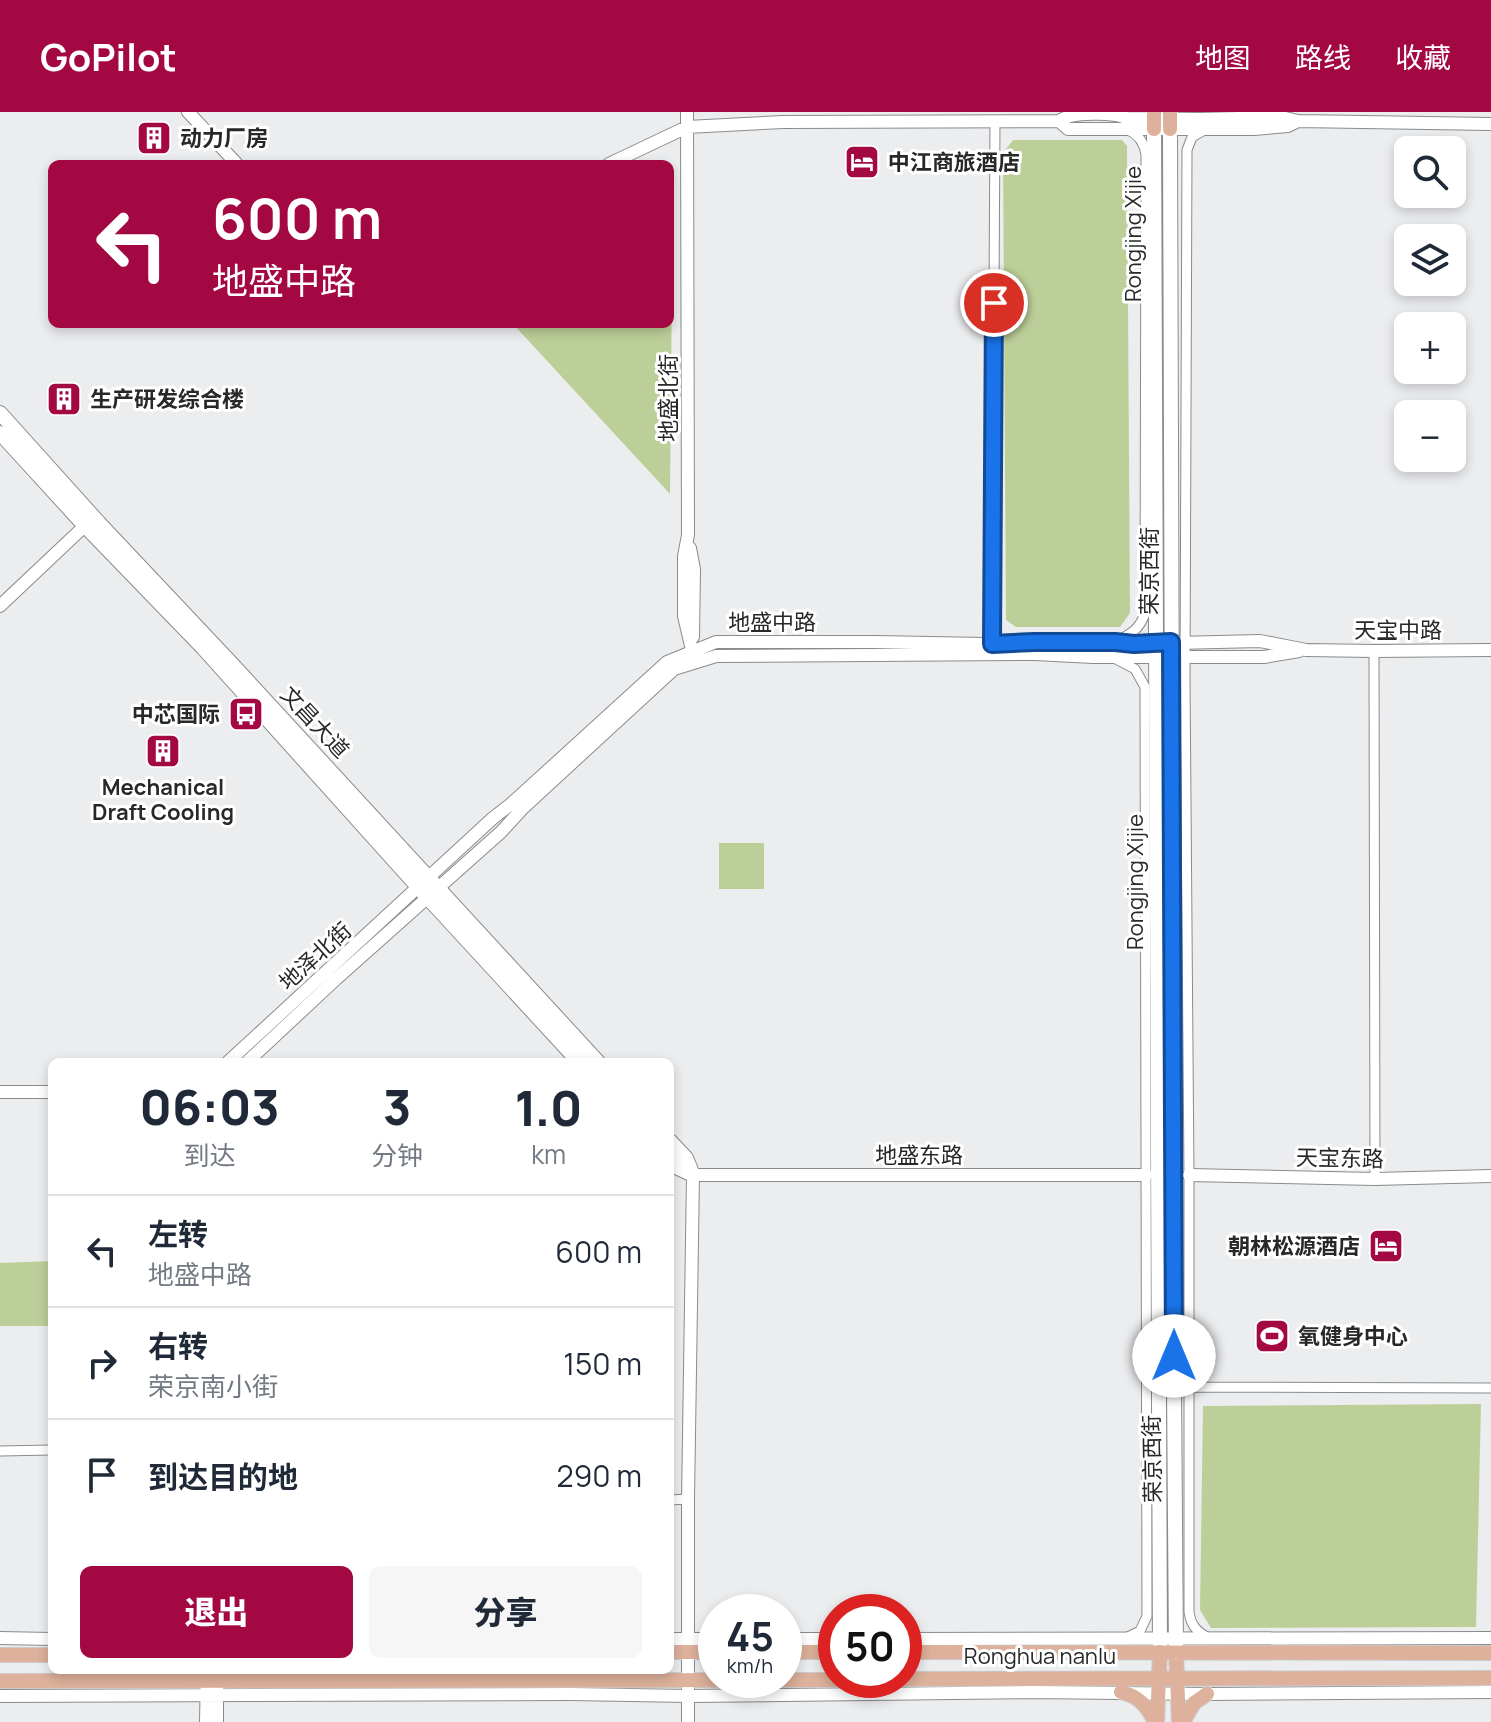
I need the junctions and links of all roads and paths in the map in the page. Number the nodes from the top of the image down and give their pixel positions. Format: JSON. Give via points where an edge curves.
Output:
{"nodes":[{"id":1,"x":687,"y":112,"type":"edge"},
{"id":2,"x":1199,"y":112,"type":"edge"},
{"id":3,"x":191,"y":113,"type":"edge"},
{"id":4,"x":1125,"y":113,"type":"edge"},
{"id":5,"x":1242,"y":117,"type":"junction"},
{"id":6,"x":997,"y":118,"type":"edge"},
{"id":7,"x":1154,"y":120,"type":"edge"},
{"id":8,"x":1170,"y":120,"type":"edge"},
{"id":9,"x":1059,"y":121,"type":"junction"},
{"id":10,"x":1298,"y":121,"type":"junction"},
{"id":11,"x":1491,"y":124,"type":"edge"},
{"id":12,"x":687,"y":127,"type":"junction"},
{"id":13,"x":1125,"y":129,"type":"junction"},
{"id":14,"x":1206,"y":129,"type":"junction"},
{"id":15,"x":233,"y":160,"type":"edge"},
{"id":16,"x":617,"y":160,"type":"edge"},
{"id":17,"x":0,"y":413,"type":"edge"},
{"id":18,"x":0,"y":433,"type":"edge"},
{"id":19,"x":89,"y":522,"type":"junction"},
{"id":20,"x":0,"y":606,"type":"edge"},
{"id":21,"x":1115,"y":642,"type":"junction"},
{"id":22,"x":992,"y":644,"type":"junction"},
{"id":23,"x":1155,"y":650,"type":"junction"},
{"id":24,"x":1179,"y":650,"type":"junction"},
{"id":25,"x":1491,"y":650,"type":"edge"},
{"id":26,"x":1374,"y":651,"type":"junction"},
{"id":27,"x":693,"y":657,"type":"junction"},
{"id":28,"x":1113,"y":657,"type":"junction"},
{"id":29,"x":428,"y":888,"type":"junction"},
{"id":30,"x":233,"y":1058,"type":"edge"},
{"id":31,"x":251,"y":1058,"type":"edge"},
{"id":32,"x":576,"y":1058,"type":"edge"},
{"id":33,"x":594,"y":1058,"type":"edge"},
{"id":34,"x":0,"y":1092,"type":"edge"},
{"id":35,"x":48,"y":1092,"type":"edge"},
{"id":36,"x":674,"y":1145,"type":"edge"},
{"id":37,"x":674,"y":1164,"type":"edge"},
{"id":38,"x":693,"y":1175,"type":"junction"},
{"id":39,"x":1146,"y":1175,"type":"junction"},
{"id":40,"x":1189,"y":1175,"type":"junction"},
{"id":41,"x":1491,"y":1176,"type":"edge"},
{"id":42,"x":1375,"y":1179,"type":"junction"},
{"id":43,"x":1181,"y":1387,"type":"junction"},
{"id":44,"x":1491,"y":1388,"type":"edge"},
{"id":45,"x":48,"y":1450,"type":"edge"},
{"id":46,"x":0,"y":1451,"type":"edge"},
{"id":47,"x":688,"y":1499,"type":"junction"},
{"id":48,"x":674,"y":1500,"type":"edge"},
{"id":49,"x":0,"y":1638,"type":"edge"},
{"id":50,"x":1127,"y":1638,"type":"junction"},
{"id":51,"x":1210,"y":1638,"type":"junction"},
{"id":52,"x":1491,"y":1638,"type":"edge"},
{"id":53,"x":48,"y":1639,"type":"edge"},
{"id":54,"x":922,"y":1639,"type":"edge"},
{"id":55,"x":1294,"y":1639,"type":"junction"},
{"id":56,"x":674,"y":1641,"type":"edge"},
{"id":57,"x":698,"y":1644,"type":"edge"},
{"id":58,"x":1169,"y":1645,"type":"junction"},
{"id":59,"x":688,"y":1646,"type":"junction"},
{"id":60,"x":698,"y":1648,"type":"edge"},
{"id":61,"x":674,"y":1651,"type":"edge"},
{"id":62,"x":1327,"y":1651,"type":"junction"},
{"id":63,"x":922,"y":1652,"type":"edge"},
{"id":64,"x":1491,"y":1653,"type":"edge"},
{"id":65,"x":0,"y":1655,"type":"edge"},
{"id":66,"x":48,"y":1655,"type":"edge"},
{"id":67,"x":212,"y":1675,"type":"edge"},
{"id":68,"x":1000,"y":1678,"type":"junction"},
{"id":69,"x":1491,"y":1678,"type":"edge"},
{"id":70,"x":534,"y":1679,"type":"junction"},
{"id":71,"x":922,"y":1679,"type":"edge"},
{"id":72,"x":0,"y":1681,"type":"edge"},
{"id":73,"x":66,"y":1681,"type":"junction"},
{"id":74,"x":818,"y":1681,"type":"edge"},
{"id":75,"x":1159,"y":1686,"type":"junction"},
{"id":76,"x":1177,"y":1686,"type":"junction"},
{"id":77,"x":689,"y":1688,"type":"junction"},
{"id":78,"x":1032,"y":1692,"type":"junction"},
{"id":79,"x":1121,"y":1692,"type":"junction"},
{"id":80,"x":1491,"y":1692,"type":"edge"},
{"id":81,"x":571,"y":1694,"type":"junction"},
{"id":82,"x":1207,"y":1694,"type":"junction"},
{"id":83,"x":0,"y":1696,"type":"edge"},
{"id":84,"x":96,"y":1696,"type":"junction"},
{"id":85,"x":212,"y":1696,"type":"junction"},
{"id":86,"x":206,"y":1722,"type":"edge"},
{"id":87,"x":217,"y":1722,"type":"edge"},
{"id":88,"x":688,"y":1722,"type":"edge"},
{"id":89,"x":1156,"y":1722,"type":"edge"},
{"id":90,"x":1181,"y":1722,"type":"edge"}],
"edges":[{"from":1,"to":12,"type":"street","name":"地盛北街"},
{"from":2,"to":5,"type":"street"},
{"from":3,"to":15,"type":"street"},
{"from":4,"to":7,"type":"street","via":[[1126,118]]},
{"from":4,"to":9,"type":"street","via":[[1066,115]]},
{"from":5,"to":8,"type":"street"},
{"from":5,"to":10,"type":"street"},
{"from":6,"to":9,"type":"street"},
{"from":6,"to":12,"type":"street"},
{"from":6,"to":22,"type":"street"},
{"from":7,"to":8,"type":"street"},
{"from":7,"to":13,"type":"street"},
{"from":7,"to":23,"type":"main road","name":"Rongjing Xijie"},
{"from":8,"to":14,"type":"street"},
{"from":8,"to":24,"type":"main road","name":"荣京西街"},
{"from":9,"to":13,"type":"street","via":[[1068,129]]},
{"from":10,"to":11,"type":"street"},
{"from":10,"to":14,"type":"street","via":[[1277,127]]},
{"from":12,"to":16,"type":"street"},
{"from":12,"to":27,"type":"street","name":"地盛北街"},
{"from":13,"to":21,"type":"street","via":[[1135,133],[1146,154],[1145,613],[1139,627]]},
{"from":14,"to":24,"type":"street","via":[[1192,137],[1187,150]]},
{"from":17,"to":19,"type":"main road","name":"文昌大道"},
{"from":18,"to":19,"type":"main road","name":"文昌大道"},
{"from":19,"to":20,"type":"street"},
{"from":19,"to":29,"type":"main road","name":"文昌大道"},
{"from":21,"to":22,"type":"street","name":"地盛中路"},
{"from":21,"to":23,"type":"street","name":"地盛中路"},
{"from":22,"to":27,"type":"street","name":"地盛中路","via":[[716,642]]},
{"from":23,"to":24,"type":"street","name":"天宝中路"},
{"from":23,"to":28,"type":"street","name":"地盛中路"},
{"from":23,"to":58,"type":"main road","name":"Rongjing Xijie"},
{"from":24,"to":26,"type":"street","name":"天宝中路","via":[[1264,657],[1306,650]]},
{"from":24,"to":40,"type":"street"},
{"from":24,"to":43,"type":"main road","name":"荣京西街"},
{"from":25,"to":26,"type":"street","name":"天宝中路"},
{"from":26,"to":42,"type":"street"},
{"from":27,"to":28,"type":"street","name":"地盛中路"},
{"from":27,"to":29,"type":"street","name":"地盛中路","via":[[501,832]]},
{"from":28,"to":39,"type":"street","via":[[1135,669],[1145,687]]},
{"from":29,"to":30,"type":"street","name":"地泽北街"},
{"from":29,"to":31,"type":"street","name":"地泽北街"},
{"from":29,"to":32,"type":"main road","name":"文昌大道"},
{"from":29,"to":33,"type":"main road","name":"文昌大道"},
{"from":34,"to":35,"type":"street"},
{"from":36,"to":38,"type":"main road"},
{"from":37,"to":38,"type":"main road"},
{"from":38,"to":39,"type":"street","name":"地盛东路"},
{"from":38,"to":47,"type":"street"},
{"from":39,"to":50,"type":"street","via":[[1147,1616],[1140,1631]]},
{"from":40,"to":42,"type":"street","name":"天宝东路"},
{"from":40,"to":43,"type":"street"},
{"from":41,"to":42,"type":"street","name":"天宝东路"},
{"from":43,"to":44,"type":"street"},
{"from":43,"to":51,"type":"street","via":[[1190,1621]]},
{"from":43,"to":58,"type":"main road","name":"荣京西街"},
{"from":45,"to":46,"type":"street"},
{"from":47,"to":48,"type":"street"},
{"from":47,"to":59,"type":"street"},
{"from":49,"to":53,"type":"street"},
{"from":50,"to":54,"type":"street"},
{"from":50,"to":58,"type":"street"},
{"from":51,"to":55,"type":"street"},
{"from":51,"to":58,"type":"street"},
{"from":52,"to":55,"type":"street"},
{"from":55,"to":62,"type":"street"},
{"from":56,"to":59,"type":"street"},
{"from":57,"to":59,"type":"street"},
{"from":58,"to":62,"type":"main road","name":"Ronghua nanlu"},
{"from":58,"to":63,"type":"main road","name":"Ronghua nanlu"},
{"from":58,"to":75,"type":"main road"},
{"from":58,"to":76,"type":"main road"},
{"from":59,"to":60,"type":"main road"},
{"from":59,"to":61,"type":"main road"},
{"from":59,"to":77,"type":"street"},
{"from":62,"to":64,"type":"main road","name":"Ronghua nanlu"},
{"from":65,"to":66,"type":"main road"},
{"from":67,"to":70,"type":"main road"},
{"from":67,"to":73,"type":"main road"},
{"from":67,"to":85,"type":"street"},
{"from":68,"to":71,"type":"main road","name":"Ronghua nanlu"},
{"from":68,"to":75,"type":"main road","name":"Ronghua nanlu"},
{"from":68,"to":78,"type":"street"},
{"from":69,"to":76,"type":"main road","name":"Ronghua nanlu"},
{"from":70,"to":77,"type":"main road"},
{"from":70,"to":81,"type":"street"},
{"from":72,"to":73,"type":"main road"},
{"from":73,"to":84,"type":"street"},
{"from":74,"to":77,"type":"main road"},
{"from":75,"to":76,"type":"main road","name":"Ronghua nanlu"},
{"from":75,"to":79,"type":"street"},
{"from":75,"to":89,"type":"main road"},
{"from":76,"to":82,"type":"street"},
{"from":76,"to":90,"type":"main road"},
{"from":77,"to":78,"type":"street"},
{"from":77,"to":81,"type":"street"},
{"from":77,"to":88,"type":"street"},
{"from":78,"to":79,"type":"street"},
{"from":79,"to":89,"type":"main road","via":[[1142,1701]]},
{"from":80,"to":82,"type":"street"},
{"from":81,"to":85,"type":"street"},
{"from":82,"to":90,"type":"main road"},
{"from":83,"to":84,"type":"street"},
{"from":84,"to":85,"type":"street"},
{"from":85,"to":86,"type":"street"},
{"from":85,"to":87,"type":"street"}]}
